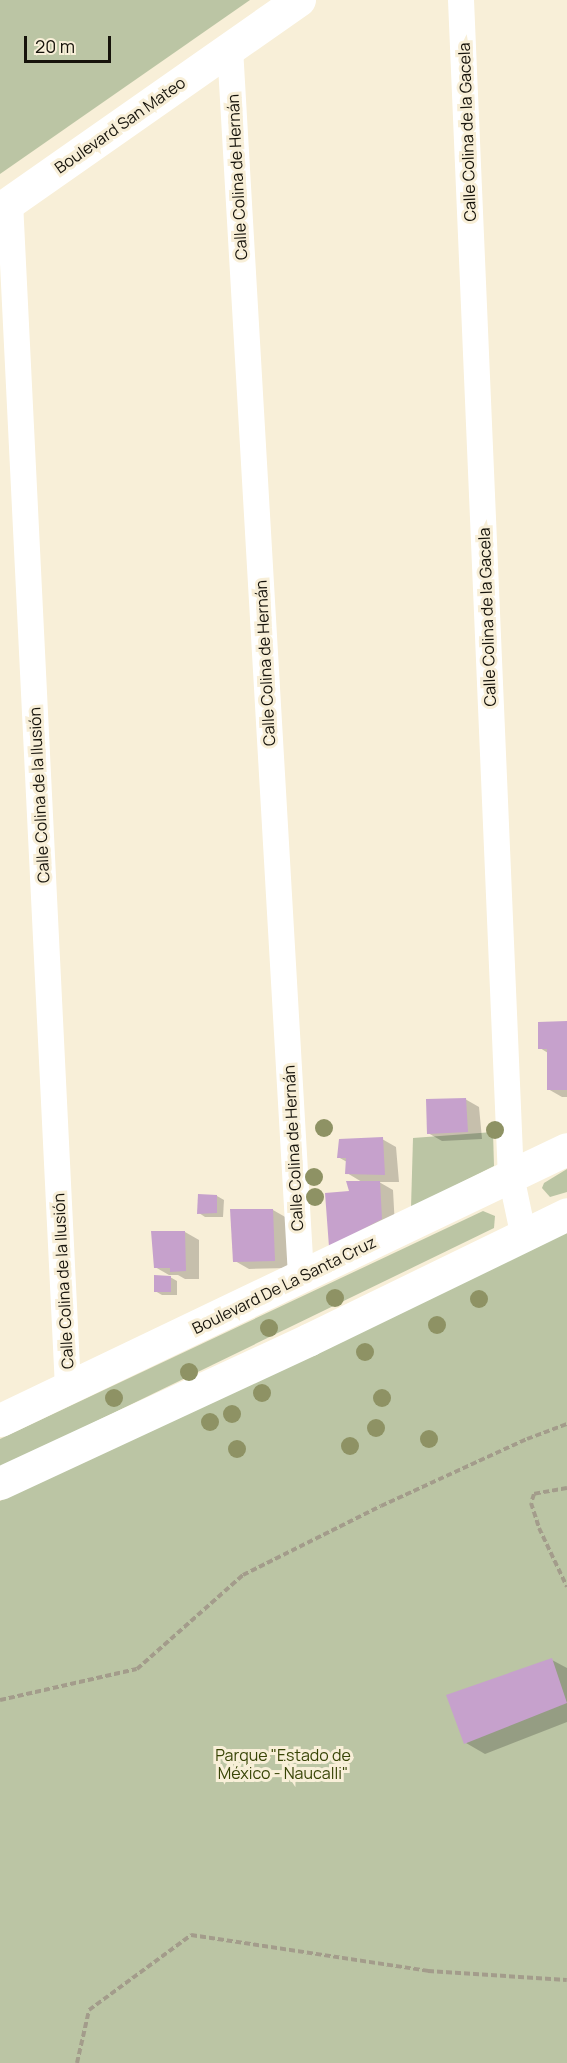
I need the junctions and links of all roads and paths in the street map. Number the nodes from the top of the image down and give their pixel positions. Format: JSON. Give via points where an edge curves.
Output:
{"nodes":[{"id":1,"x":299,"y":0,"type":"edge"},
{"id":2,"x":461,"y":0,"type":"edge"},
{"id":3,"x":230,"y":48,"type":"junction"},
{"id":4,"x":5,"y":205,"type":"edge"},
{"id":5,"x":567,"y":1149,"type":"edge"},
{"id":6,"x":511,"y":1176,"type":"junction"},
{"id":7,"x":567,"y":1214,"type":"edge"},
{"id":8,"x":524,"y":1233,"type":"junction"},
{"id":9,"x":301,"y":1277,"type":"junction"},
{"id":10,"x":68,"y":1388,"type":"junction"},
{"id":11,"x":0,"y":1420,"type":"edge"},
{"id":12,"x":567,"y":1424,"type":"edge"},
{"id":13,"x":0,"y":1483,"type":"edge"},
{"id":14,"x":567,"y":1488,"type":"edge"},
{"id":15,"x":567,"y":1587,"type":"edge"},
{"id":16,"x":0,"y":1700,"type":"edge"},
{"id":17,"x":567,"y":1980,"type":"edge"},
{"id":18,"x":77,"y":2063,"type":"edge"}],
"edges":[{"from":1,"to":3,"type":"main road","name":"Boulevard San Mateo"},
{"from":2,"to":6,"type":"street","name":"Calle Colina de la Gacela"},
{"from":3,"to":4,"type":"main road","name":"Boulevard San Mateo"},
{"from":3,"to":9,"type":"street","name":"Calle Colina de Hernán"},
{"from":4,"to":10,"type":"street","name":"Calle Colina de la Ilusión"},
{"from":5,"to":6,"type":"main road","name":"Boulevard De La Santa Cruz"},
{"from":6,"to":8,"type":"street","name":"Calle Colina de la Gacela"},
{"from":6,"to":9,"type":"main road","name":"Boulevard De La Santa Cruz"},
{"from":7,"to":8,"type":"main road"},
{"from":8,"to":13,"type":"main road","via":[[318,1335]]},
{"from":9,"to":10,"type":"main road","name":"Boulevard De La Santa Cruz"},
{"from":10,"to":11,"type":"main road","name":"Boulevard De La Santa Cruz"},
{"from":12,"to":16,"type":"path","via":[[381,1506],[243,1575],[137,1669]]},
{"from":14,"to":15,"type":"path","via":[[534,1494],[531,1503],[538,1528]]},
{"from":17,"to":18,"type":"path","via":[[428,1971],[191,1935],[89,2010]]}]}
